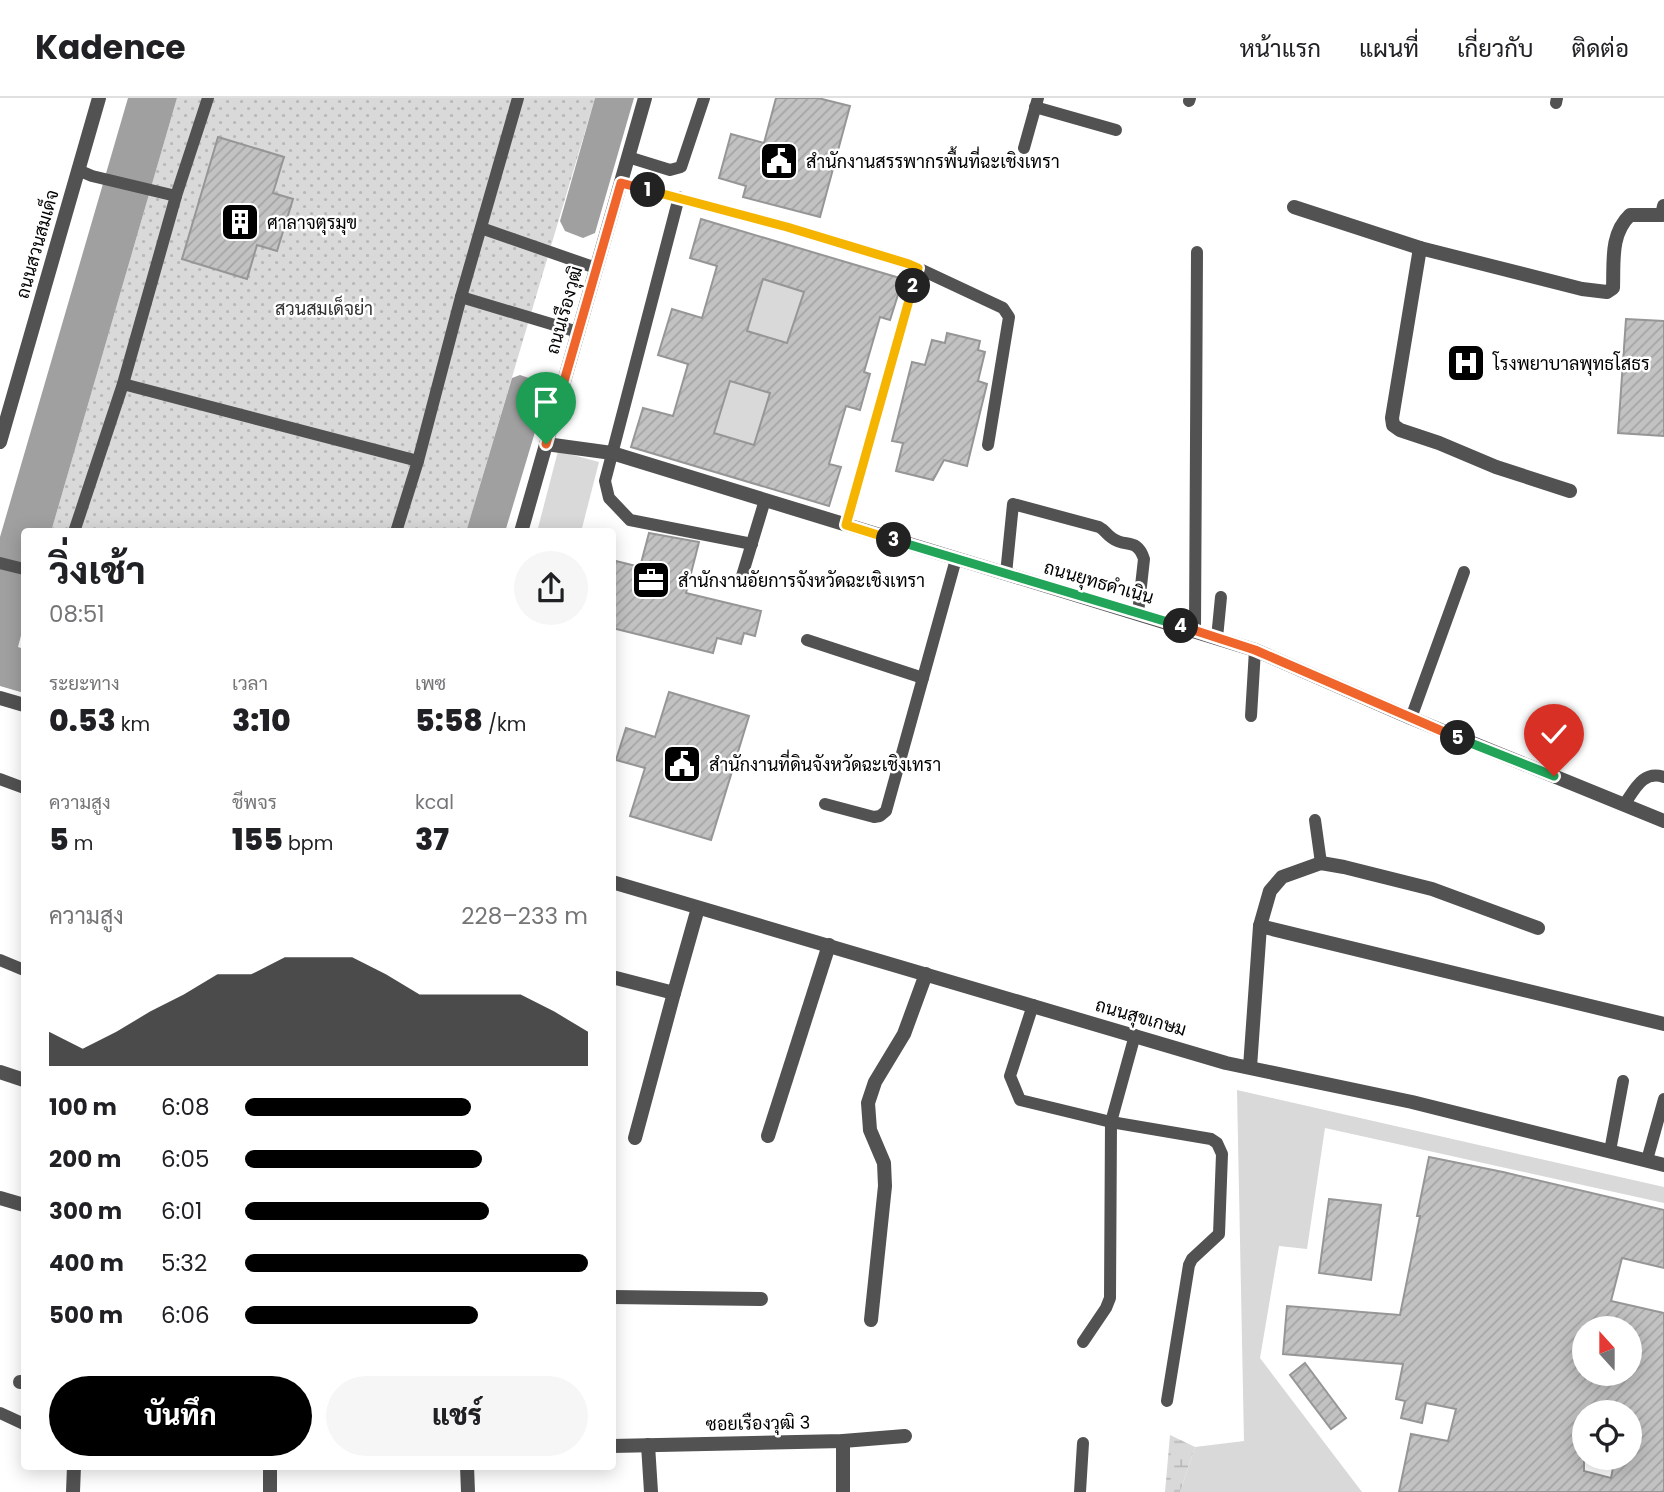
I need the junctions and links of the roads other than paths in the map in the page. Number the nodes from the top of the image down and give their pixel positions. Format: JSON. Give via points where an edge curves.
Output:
{"nodes":[{"id":1,"x":99,"y":98,"type":"edge"},
{"id":2,"x":208,"y":98,"type":"edge"},
{"id":3,"x":518,"y":98,"type":"edge"},
{"id":4,"x":645,"y":98,"type":"edge"},
{"id":5,"x":704,"y":98,"type":"edge"},
{"id":6,"x":1036,"y":102,"type":"edge"},
{"id":7,"x":1116,"y":130,"type":"dead end"},
{"id":8,"x":1024,"y":148,"type":"dead end"},
{"id":9,"x":628,"y":157,"type":"junction"},
{"id":10,"x":85,"y":173,"type":"junction"},
{"id":11,"x":621,"y":183,"type":"junction"},
{"id":12,"x":176,"y":197,"type":"junction"},
{"id":13,"x":679,"y":197,"type":"junction"},
{"id":14,"x":1294,"y":207,"type":"dead end"},
{"id":15,"x":1663,"y":212,"type":"edge"},
{"id":16,"x":481,"y":228,"type":"junction"},
{"id":17,"x":1420,"y":248,"type":"junction"},
{"id":18,"x":1196,"y":252,"type":"dead end"},
{"id":19,"x":596,"y":268,"type":"junction"},
{"id":20,"x":918,"y":268,"type":"junction"},
{"id":21,"x":461,"y":297,"type":"junction"},
{"id":22,"x":578,"y":332,"type":"junction"},
{"id":23,"x":123,"y":384,"type":"junction"},
{"id":24,"x":0,"y":442,"type":"edge"},
{"id":25,"x":546,"y":444,"type":"junction"},
{"id":26,"x":989,"y":445,"type":"dead end"},
{"id":27,"x":612,"y":453,"type":"junction"},
{"id":28,"x":418,"y":461,"type":"junction"},
{"id":29,"x":1570,"y":491,"type":"dead end"},
{"id":30,"x":765,"y":500,"type":"junction"},
{"id":31,"x":846,"y":525,"type":"junction"},
{"id":32,"x":75,"y":528,"type":"edge"},
{"id":33,"x":397,"y":528,"type":"edge"},
{"id":34,"x":522,"y":528,"type":"edge"},
{"id":35,"x":752,"y":544,"type":"junction"},
{"id":36,"x":956,"y":559,"type":"junction"},
{"id":37,"x":0,"y":563,"type":"edge"},
{"id":38,"x":21,"y":568,"type":"edge"},
{"id":39,"x":1464,"y":572,"type":"dead end"},
{"id":40,"x":1006,"y":574,"type":"junction"},
{"id":41,"x":742,"y":576,"type":"dead end"},
{"id":42,"x":1221,"y":597,"type":"dead end"},
{"id":43,"x":1138,"y":613,"type":"junction"},
{"id":44,"x":1195,"y":630,"type":"junction"},
{"id":45,"x":1217,"y":638,"type":"junction"},
{"id":46,"x":807,"y":640,"type":"dead end"},
{"id":47,"x":1255,"y":650,"type":"junction"},
{"id":48,"x":922,"y":678,"type":"junction"},
{"id":49,"x":0,"y":698,"type":"edge"},
{"id":50,"x":21,"y":704,"type":"edge"},
{"id":51,"x":1251,"y":716,"type":"dead end"},
{"id":52,"x":1411,"y":718,"type":"junction"},
{"id":53,"x":1664,"y":776,"type":"edge"},
{"id":54,"x":0,"y":779,"type":"edge"},
{"id":55,"x":21,"y":787,"type":"edge"},
{"id":56,"x":825,"y":804,"type":"dead end"},
{"id":57,"x":1624,"y":805,"type":"junction"},
{"id":58,"x":1315,"y":820,"type":"dead end"},
{"id":59,"x":1664,"y":821,"type":"edge"},
{"id":60,"x":1321,"y":863,"type":"junction"},
{"id":61,"x":616,"y":883,"type":"edge"},
{"id":62,"x":698,"y":908,"type":"junction"},
{"id":63,"x":1260,"y":926,"type":"junction"},
{"id":64,"x":1538,"y":928,"type":"dead end"},
{"id":65,"x":829,"y":945,"type":"junction"},
{"id":66,"x":0,"y":960,"type":"edge"},
{"id":67,"x":21,"y":969,"type":"edge"},
{"id":68,"x":926,"y":974,"type":"junction"},
{"id":69,"x":616,"y":978,"type":"edge"},
{"id":70,"x":674,"y":993,"type":"junction"},
{"id":71,"x":1033,"y":1005,"type":"junction"},
{"id":72,"x":1664,"y":1024,"type":"edge"},
{"id":73,"x":1135,"y":1035,"type":"junction"},
{"id":74,"x":1250,"y":1068,"type":"junction"},
{"id":75,"x":0,"y":1072,"type":"edge"},
{"id":76,"x":21,"y":1079,"type":"edge"},
{"id":77,"x":1623,"y":1081,"type":"dead end"},
{"id":78,"x":1664,"y":1099,"type":"edge"},
{"id":79,"x":1111,"y":1122,"type":"junction"},
{"id":80,"x":768,"y":1136,"type":"dead end"},
{"id":81,"x":635,"y":1138,"type":"dead end"},
{"id":82,"x":1610,"y":1151,"type":"junction"},
{"id":83,"x":1647,"y":1160,"type":"junction"},
{"id":84,"x":1664,"y":1165,"type":"edge"},
{"id":85,"x":0,"y":1198,"type":"edge"},
{"id":86,"x":21,"y":1204,"type":"edge"},
{"id":87,"x":616,"y":1297,"type":"edge"},
{"id":88,"x":761,"y":1299,"type":"dead end"},
{"id":89,"x":871,"y":1320,"type":"dead end"},
{"id":90,"x":1083,"y":1342,"type":"dead end"},
{"id":91,"x":1167,"y":1401,"type":"dead end"},
{"id":92,"x":0,"y":1413,"type":"edge"},
{"id":93,"x":21,"y":1423,"type":"edge"},
{"id":94,"x":905,"y":1436,"type":"dead end"},
{"id":95,"x":843,"y":1441,"type":"junction"},
{"id":96,"x":1083,"y":1443,"type":"dead end"},
{"id":97,"x":648,"y":1445,"type":"junction"},
{"id":98,"x":616,"y":1446,"type":"edge"},
{"id":99,"x":74,"y":1470,"type":"edge"},
{"id":100,"x":270,"y":1470,"type":"edge"},
{"id":101,"x":467,"y":1470,"type":"edge"},
{"id":102,"x":73,"y":1492,"type":"edge"},
{"id":103,"x":270,"y":1492,"type":"edge"},
{"id":104,"x":468,"y":1492,"type":"edge"},
{"id":105,"x":651,"y":1492,"type":"edge"},
{"id":106,"x":843,"y":1492,"type":"edge"},
{"id":107,"x":1080,"y":1492,"type":"edge"}],
"edges":[{"from":1,"to":10,"type":"street","name":"ถนนสวนสมเด็จ"},
{"from":2,"to":12,"type":"lane"},
{"from":3,"to":16,"type":"lane"},
{"from":4,"to":9,"type":"street","name":"ถนนเรืองวุฒิ"},
{"from":5,"to":9,"type":"lane","via":[[681,167],[670,170]]},
{"from":6,"to":7,"type":"lane"},
{"from":6,"to":8,"type":"lane"},
{"from":9,"to":11,"type":"street","name":"ถนนเรืองวุฒิ"},
{"from":10,"to":12,"type":"lane"},
{"from":10,"to":24,"type":"street","name":"ถนนสวนสมเด็จ"},
{"from":11,"to":13,"type":"lane"},
{"from":11,"to":19,"type":"street","name":"ถนนเรืองวุฒิ"},
{"from":12,"to":23,"type":"lane"},
{"from":13,"to":20,"type":"lane"},
{"from":13,"to":27,"type":"lane"},
{"from":14,"to":17,"type":"street"},
{"from":15,"to":17,"type":"street","via":[[1630,215],[1620,224],[1613,288],[1601,293]]},
{"from":16,"to":19,"type":"lane"},
{"from":16,"to":21,"type":"lane"},
{"from":17,"to":29,"type":"street","via":[[1393,425]]},
{"from":18,"to":44,"type":"lane"},
{"from":19,"to":22,"type":"street","name":"ถนนเรืองวุฒิ"},
{"from":20,"to":26,"type":"lane","via":[[993,302],[1009,317]]},
{"from":20,"to":31,"type":"lane"},
{"from":21,"to":22,"type":"lane"},
{"from":21,"to":28,"type":"lane"},
{"from":22,"to":25,"type":"street","name":"ถนนเรืองวุฒิ"},
{"from":23,"to":28,"type":"lane"},
{"from":23,"to":32,"type":"lane"},
{"from":25,"to":27,"type":"street","name":"ถนนยุทธดำเนิน"},
{"from":25,"to":34,"type":"street","name":"ถนนเรืองวุฒิ"},
{"from":27,"to":30,"type":"street","name":"ถนนยุทธดำเนิน"},
{"from":27,"to":35,"type":"lane","via":[[605,481],[609,498],[630,520]]},
{"from":28,"to":33,"type":"lane"},
{"from":30,"to":31,"type":"street","name":"ถนนยุทธดำเนิน"},
{"from":30,"to":35,"type":"lane"},
{"from":31,"to":36,"type":"street","name":"ถนนยุทธดำเนิน"},
{"from":35,"to":41,"type":"lane"},
{"from":36,"to":40,"type":"street","name":"ถนนยุทธดำเนิน"},
{"from":36,"to":48,"type":"lane"},
{"from":37,"to":38,"type":"lane"},
{"from":39,"to":52,"type":"lane"},
{"from":40,"to":43,"type":"street","name":"ถนนยุทธดำเนิน"},
{"from":40,"to":43,"type":"lane","via":[[1013,504],[1099,527],[1113,540],[1142,551]]},
{"from":42,"to":45,"type":"lane"},
{"from":43,"to":44,"type":"street","name":"ถนนยุทธดำเนิน"},
{"from":44,"to":45,"type":"street","name":"ถนนยุทธดำเนิน"},
{"from":45,"to":47,"type":"street","name":"ถนนยุทธดำเนิน"},
{"from":46,"to":48,"type":"lane"},
{"from":47,"to":51,"type":"lane"},
{"from":47,"to":52,"type":"street","name":"ถนนยุทธดำเนิน"},
{"from":48,"to":56,"type":"lane","via":[[886,811],[874,817]]},
{"from":49,"to":50,"type":"street"},
{"from":52,"to":57,"type":"street","name":"ถนนยุทธดำเนิน"},
{"from":53,"to":57,"type":"lane","via":[[1642,779]]},
{"from":54,"to":55,"type":"lane"},
{"from":57,"to":59,"type":"street","name":"ถนนยุทธดำเนิน"},
{"from":58,"to":60,"type":"lane"},
{"from":60,"to":63,"type":"street","via":[[1282,877],[1269,891]]},
{"from":60,"to":64,"type":"street","via":[[1432,889]]},
{"from":61,"to":62,"type":"street","name":"ถนนสุขเกษม"},
{"from":62,"to":65,"type":"street","name":"ถนนสุขเกษม"},
{"from":62,"to":70,"type":"street"},
{"from":63,"to":72,"type":"street"},
{"from":63,"to":74,"type":"street"},
{"from":65,"to":68,"type":"street","name":"ถนนสุขเกษม"},
{"from":65,"to":80,"type":"street"},
{"from":66,"to":67,"type":"lane"},
{"from":68,"to":71,"type":"street","name":"ถนนสุขเกษม"},
{"from":68,"to":89,"type":"street","via":[[904,1034],[875,1082],[868,1103],[870,1130],[884,1163],[885,1186]]},
{"from":69,"to":70,"type":"street"},
{"from":70,"to":81,"type":"street"},
{"from":71,"to":73,"type":"street","name":"ถนนสุขเกษม"},
{"from":71,"to":79,"type":"lane","via":[[1010,1076],[1020,1100]]},
{"from":73,"to":74,"type":"street","name":"ถนนสุขเกษม"},
{"from":73,"to":79,"type":"lane"},
{"from":74,"to":82,"type":"street","name":"ถนนสุขเกษม"},
{"from":75,"to":76,"type":"street"},
{"from":77,"to":82,"type":"lane"},
{"from":78,"to":83,"type":"lane"},
{"from":79,"to":90,"type":"lane","via":[[1110,1298]]},
{"from":79,"to":91,"type":"lane","via":[[1211,1139],[1222,1154],[1219,1234],[1189,1265]]},
{"from":82,"to":83,"type":"street","name":"ถนนสุขเกษม"},
{"from":83,"to":84,"type":"street","name":"ถนนสุขเกษม"},
{"from":85,"to":86,"type":"street"},
{"from":87,"to":88,"type":"street"},
{"from":92,"to":93,"type":"lane"},
{"from":94,"to":95,"type":"street","name":"ซอยเรืองวุฒิ 3"},
{"from":95,"to":97,"type":"street","name":"ซอยเรืองวุฒิ 3"},
{"from":95,"to":106,"type":"street"},
{"from":96,"to":107,"type":"lane"},
{"from":97,"to":98,"type":"street","name":"ซอยเรืองวุฒิ 3"},
{"from":97,"to":105,"type":"street"},
{"from":99,"to":102,"type":"street"},
{"from":100,"to":103,"type":"street"},
{"from":101,"to":104,"type":"street"}]}
